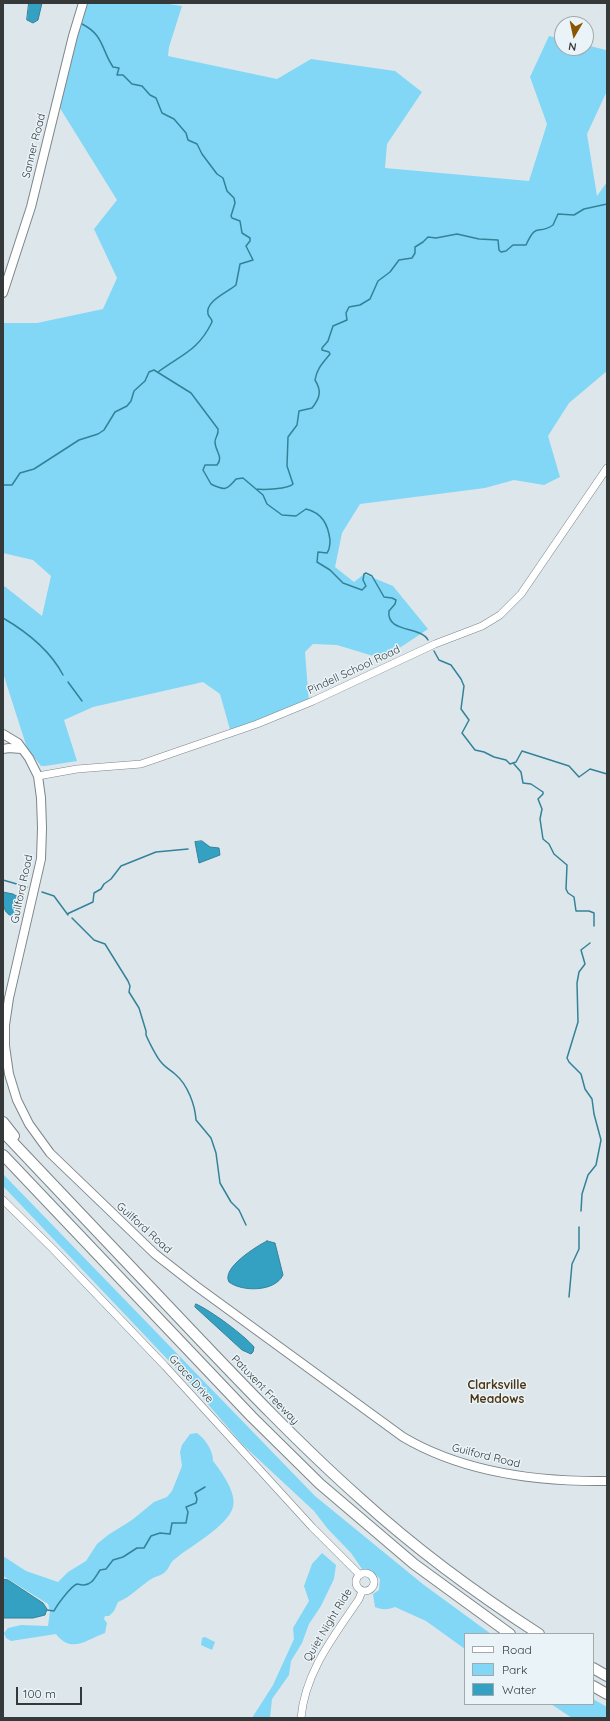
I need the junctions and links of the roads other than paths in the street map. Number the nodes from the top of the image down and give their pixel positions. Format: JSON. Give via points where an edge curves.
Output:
{"nodes":[{"id":1,"x":83,"y":3,"type":"edge"},
{"id":2,"x":9,"y":274,"type":"junction"},
{"id":3,"x":3,"y":283,"type":"edge"},
{"id":4,"x":3,"y":293,"type":"edge"},
{"id":5,"x":607,"y":468,"type":"edge"},
{"id":6,"x":3,"y":734,"type":"edge"},
{"id":7,"x":3,"y":739,"type":"edge"},
{"id":8,"x":3,"y":749,"type":"edge"},
{"id":9,"x":18,"y":749,"type":"junction"},
{"id":10,"x":38,"y":776,"type":"junction"},
{"id":11,"x":3,"y":1122,"type":"edge"},
{"id":12,"x":3,"y":1132,"type":"edge"},
{"id":13,"x":3,"y":1155,"type":"edge"},
{"id":14,"x":3,"y":1162,"type":"edge"},
{"id":15,"x":3,"y":1200,"type":"edge"},
{"id":16,"x":69,"y":1201,"type":"junction"},
{"id":17,"x":116,"y":1275,"type":"junction"},
{"id":18,"x":607,"y":1481,"type":"edge"},
{"id":19,"x":360,"y":1575,"type":"junction"},
{"id":20,"x":362,"y":1591,"type":"junction"},
{"id":21,"x":509,"y":1633,"type":"edge"},
{"id":22,"x":538,"y":1633,"type":"edge"},
{"id":23,"x":594,"y":1669,"type":"edge"},
{"id":24,"x":607,"y":1676,"type":"edge"},
{"id":25,"x":594,"y":1687,"type":"edge"},
{"id":26,"x":607,"y":1694,"type":"edge"},
{"id":27,"x":301,"y":1718,"type":"edge"}],
"edges":[{"from":1,"to":2,"type":"main road","name":"Sanner Road","via":[[31,207]]},
{"from":2,"to":3,"type":"main road"},
{"from":2,"to":4,"type":"main road","name":"Sanner Road"},
{"from":5,"to":10,"type":"street","name":"Pindell School Road","via":[[520,594],[492,621],[435,644],[309,703],[154,760],[128,766],[73,770]]},
{"from":6,"to":9,"type":"main road","name":"Guilford Road","via":[[18,743]]},
{"from":7,"to":9,"type":"main road","name":"Guilford Road"},
{"from":8,"to":9,"type":"main road"},
{"from":9,"to":10,"type":"main road","name":"Guilford Road","via":[[29,758]]},
{"from":10,"to":18,"type":"main road","name":"Guilford Road","via":[[42,821],[41,859],[9,998],[4,1035],[9,1074],[15,1095],[29,1124],[43,1144],[160,1258],[403,1437],[450,1459],[498,1472],[554,1480]]},
{"from":11,"to":16,"type":"highway"},
{"from":12,"to":16,"type":"highway","name":"Patuxent Freeway"},
{"from":13,"to":17,"type":"highway"},
{"from":14,"to":17,"type":"highway"},
{"from":15,"to":19,"type":"street","name":"Grace Drive","via":[[165,1366]]},
{"from":16,"to":22,"type":"highway","name":"Patuxent Freeway","via":[[263,1406],[337,1478],[431,1557]]},
{"from":17,"to":21,"type":"highway","via":[[320,1484],[408,1560]]},
{"from":19,"to":20,"type":"street","via":[[356,1583]]},
{"from":19,"to":20,"type":"street","via":[[369,1575],[373,1582],[369,1590]]},
{"from":20,"to":27,"type":"street","name":"Quiet Night Ride","via":[[315,1668]]},
{"from":23,"to":24,"type":"highway"},
{"from":25,"to":26,"type":"highway"}]}
